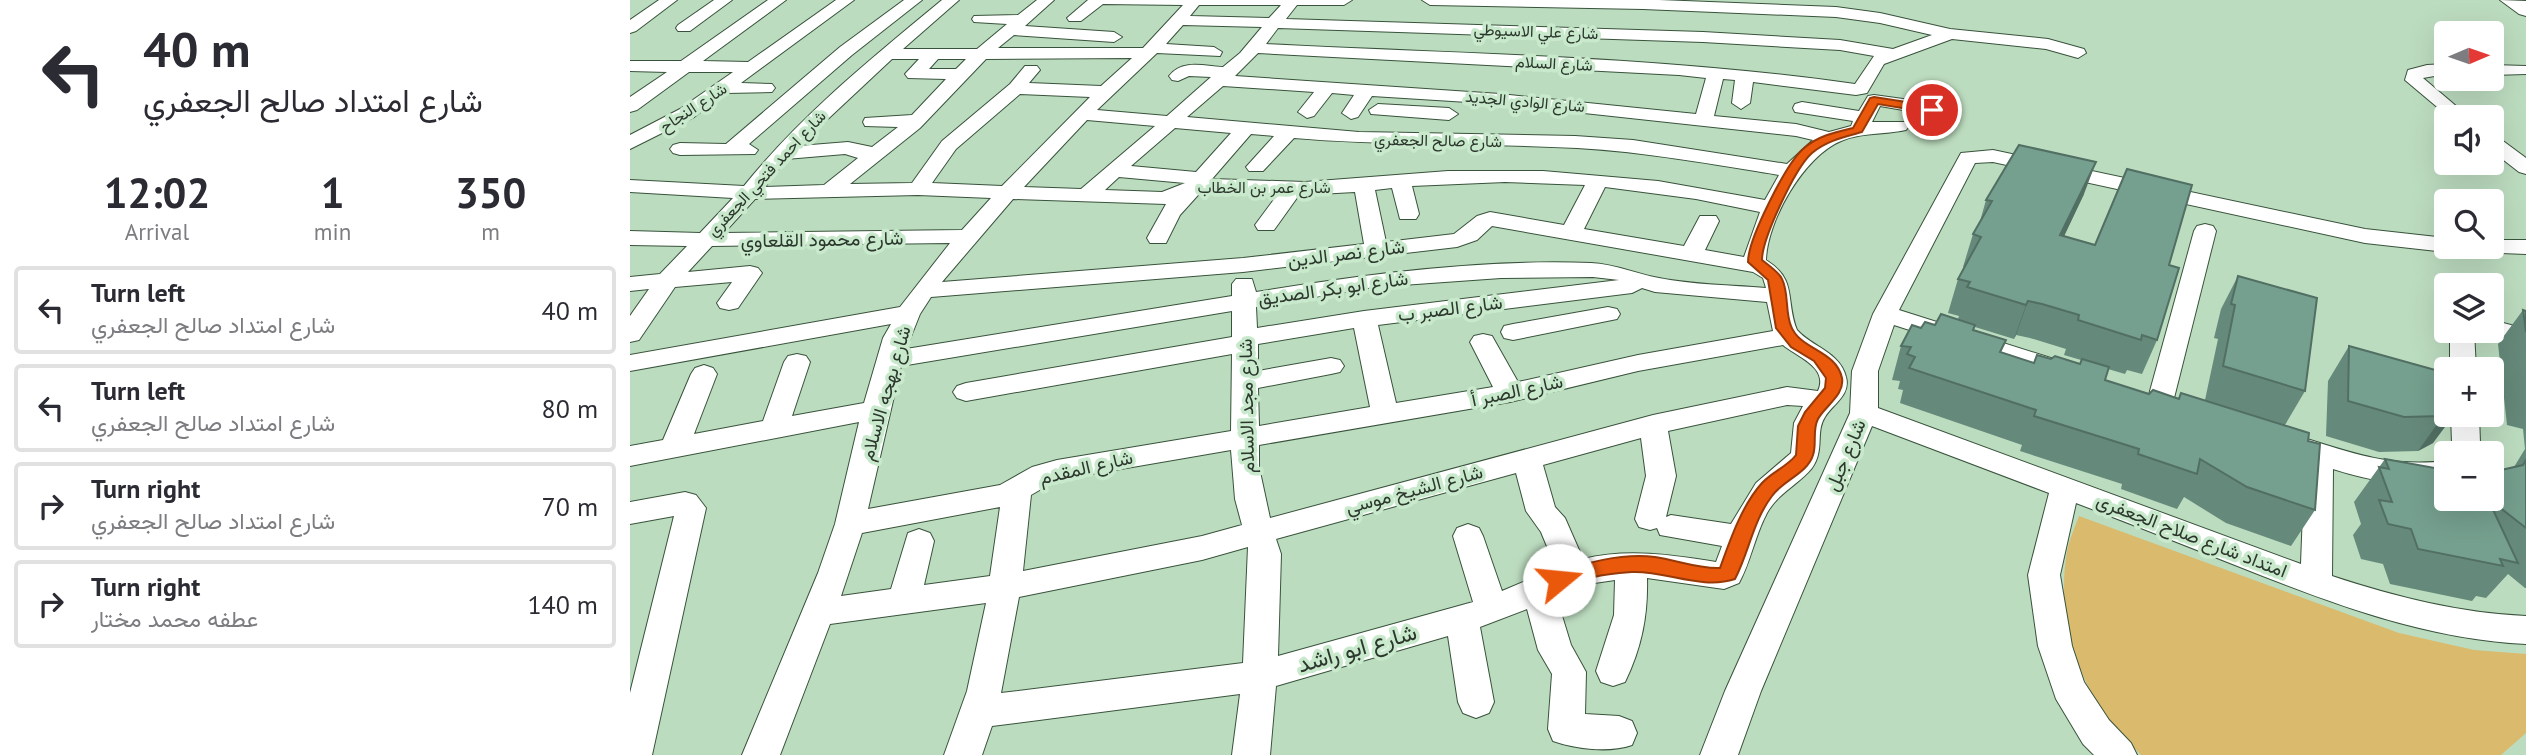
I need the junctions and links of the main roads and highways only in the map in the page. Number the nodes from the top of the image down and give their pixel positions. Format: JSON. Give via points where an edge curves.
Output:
{"nodes":[{"id":1,"x":2510,"y":0,"type":"edge"},
{"id":2,"x":2526,"y":10,"type":"edge"}],
"edges":[{"from":1,"to":2,"type":"main road"}]}
